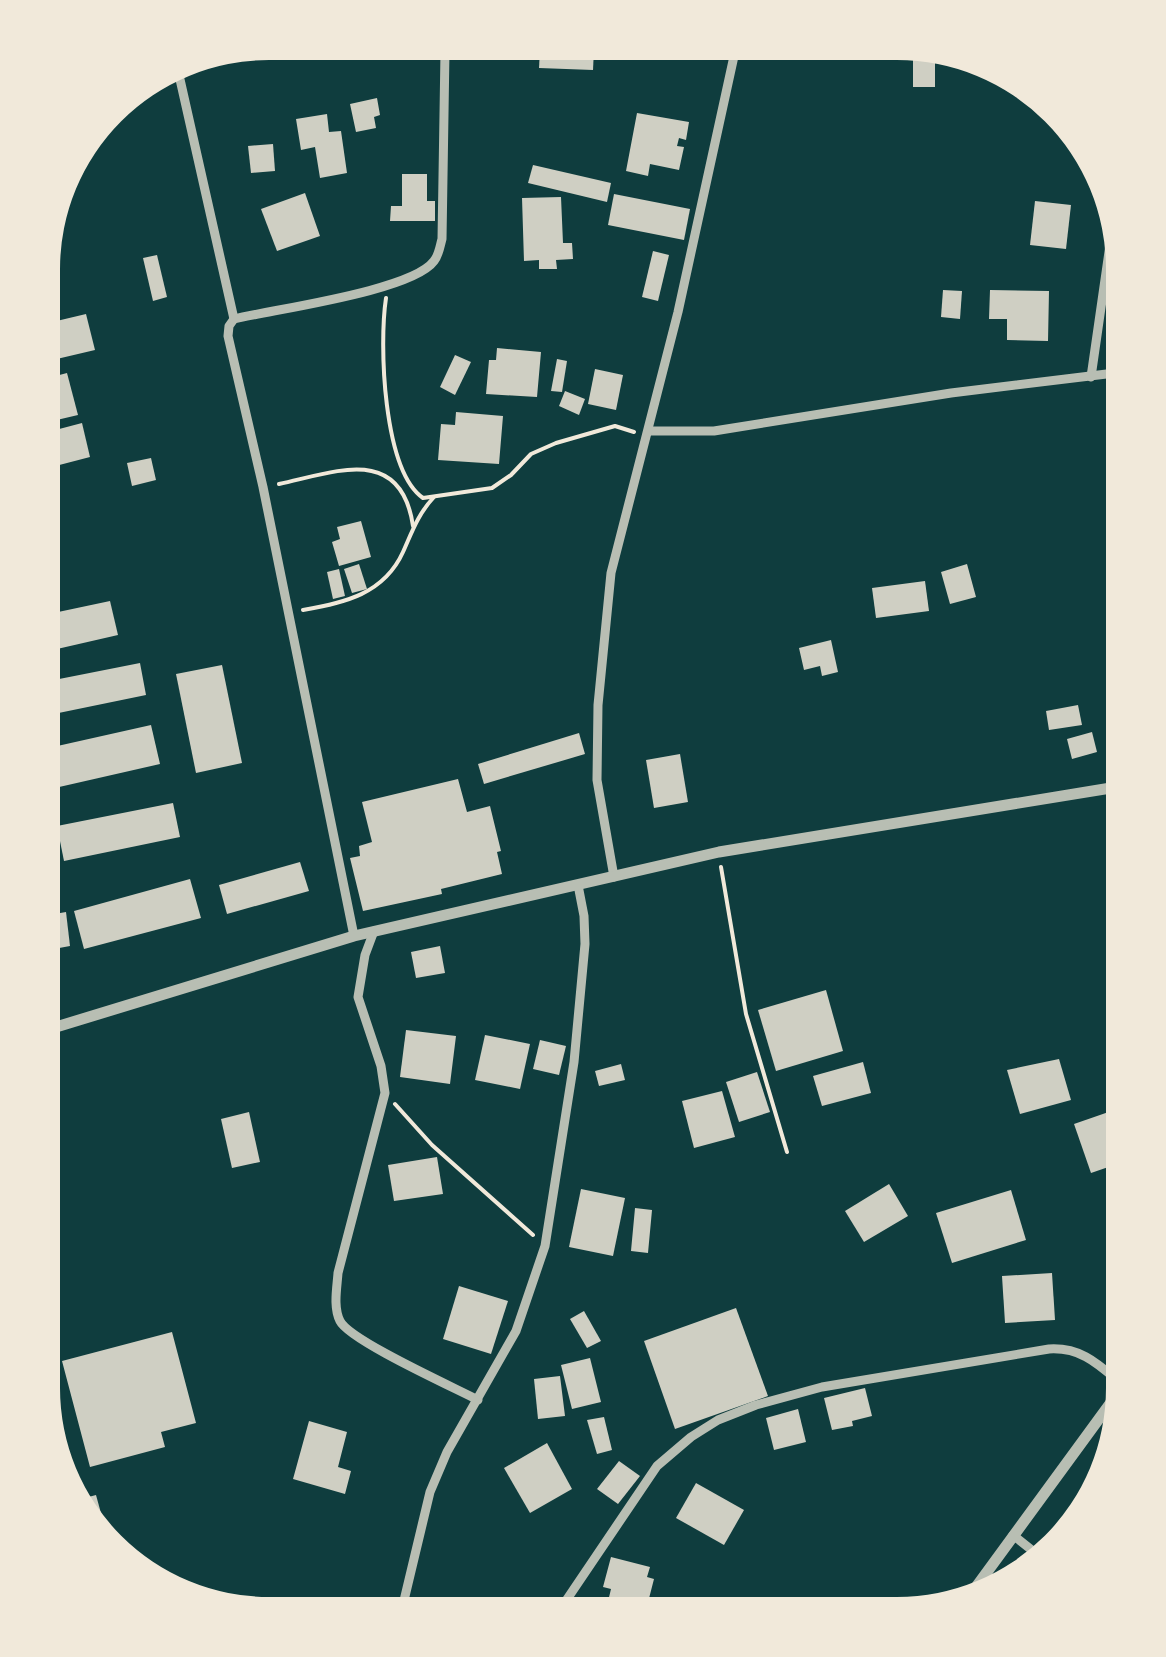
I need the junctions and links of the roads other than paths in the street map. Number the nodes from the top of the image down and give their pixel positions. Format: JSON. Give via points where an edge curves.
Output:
{"nodes":[{"id":1,"x":445,"y":60,"type":"edge"},
{"id":2,"x":733,"y":60,"type":"edge"},
{"id":3,"x":180,"y":81,"type":"edge"},
{"id":4,"x":1106,"y":273,"type":"edge"},
{"id":5,"x":234,"y":319,"type":"junction"},
{"id":6,"x":1106,"y":375,"type":"edge"},
{"id":7,"x":1091,"y":377,"type":"junction"},
{"id":8,"x":649,"y":435,"type":"junction"},
{"id":9,"x":1106,"y":789,"type":"edge"},
{"id":10,"x":614,"y":876,"type":"junction"},
{"id":11,"x":578,"y":885,"type":"junction"},
{"id":12,"x":374,"y":931,"type":"junction"},
{"id":13,"x":354,"y":936,"type":"junction"},
{"id":14,"x":60,"y":1026,"type":"edge"},
{"id":15,"x":1106,"y":1371,"type":"edge"},
{"id":16,"x":478,"y":1400,"type":"junction"},
{"id":17,"x":1105,"y":1410,"type":"edge"},
{"id":18,"x":1013,"y":1536,"type":"junction"},
{"id":19,"x":1030,"y":1549,"type":"edge"},
{"id":20,"x":983,"y":1578,"type":"edge"},
{"id":21,"x":406,"y":1597,"type":"edge"},
{"id":22,"x":568,"y":1597,"type":"edge"}],
"edges":[{"from":1,"to":5,"type":"street","via":[[442,239],[436,260],[388,284]]},
{"from":2,"to":8,"type":"street"},
{"from":3,"to":5,"type":"street"},
{"from":4,"to":7,"type":"street"},
{"from":5,"to":13,"type":"street","via":[[228,336]]},
{"from":6,"to":7,"type":"street"},
{"from":7,"to":8,"type":"street"},
{"from":8,"to":10,"type":"street","via":[[611,574],[598,705],[597,780]]},
{"from":9,"to":10,"type":"street","via":[[719,852]]},
{"from":10,"to":11,"type":"street"},
{"from":11,"to":12,"type":"street"},
{"from":11,"to":16,"type":"street","via":[[585,944],[546,1246],[516,1331]]},
{"from":12,"to":13,"type":"street"},
{"from":12,"to":16,"type":"street","via":[[358,997],[385,1093],[338,1274],[339,1320],[357,1337]]},
{"from":13,"to":14,"type":"street"},
{"from":15,"to":22,"type":"street","via":[[1066,1348],[822,1388],[718,1420],[657,1466]]},
{"from":16,"to":21,"type":"street","via":[[430,1492]]},
{"from":17,"to":18,"type":"street"},
{"from":18,"to":19,"type":"street"},
{"from":18,"to":20,"type":"street"}]}
